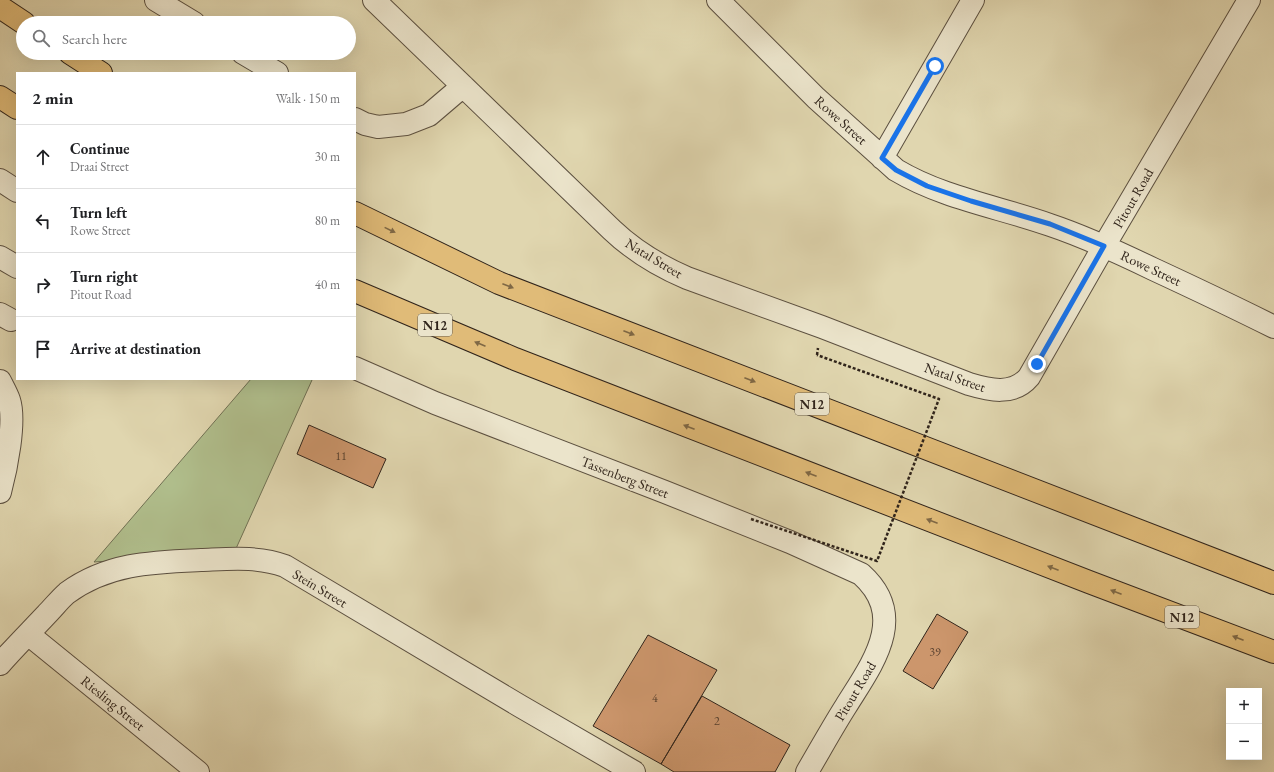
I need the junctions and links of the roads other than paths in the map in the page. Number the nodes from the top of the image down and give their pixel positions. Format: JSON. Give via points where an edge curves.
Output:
{"nodes":[{"id":1,"x":156,"y":0,"type":"edge"},
{"id":2,"x":374,"y":0,"type":"edge"},
{"id":3,"x":718,"y":0,"type":"edge"},
{"id":4,"x":973,"y":0,"type":"edge"},
{"id":5,"x":1249,"y":0,"type":"edge"},
{"id":6,"x":0,"y":7,"type":"edge"},
{"id":7,"x":182,"y":16,"type":"edge"},
{"id":8,"x":16,"y":18,"type":"edge"},
{"id":9,"x":81,"y":60,"type":"edge"},
{"id":10,"x":255,"y":60,"type":"edge"},
{"id":11,"x":99,"y":72,"type":"edge"},
{"id":12,"x":274,"y":72,"type":"edge"},
{"id":13,"x":463,"y":86,"type":"junction"},
{"id":14,"x":0,"y":97,"type":"edge"},
{"id":15,"x":16,"y":107,"type":"edge"},
{"id":16,"x":356,"y":120,"type":"edge"},
{"id":17,"x":882,"y":158,"type":"junction"},
{"id":18,"x":0,"y":180,"type":"edge"},
{"id":19,"x":16,"y":190,"type":"edge"},
{"id":20,"x":356,"y":213,"type":"edge"},
{"id":21,"x":1104,"y":246,"type":"junction"},
{"id":22,"x":0,"y":257,"type":"edge"},
{"id":23,"x":16,"y":266,"type":"edge"},
{"id":24,"x":356,"y":291,"type":"edge"},
{"id":25,"x":1274,"y":326,"type":"edge"},
{"id":26,"x":356,"y":368,"type":"edge"},
{"id":27,"x":0,"y":381,"type":"edge"},
{"id":28,"x":1011,"y":389,"type":"joint"},
{"id":29,"x":0,"y":492,"type":"edge"},
{"id":30,"x":1274,"y":583,"type":"edge"},
{"id":31,"x":882,"y":604,"type":"joint"},
{"id":32,"x":28,"y":634,"type":"junction"},
{"id":33,"x":1274,"y":652,"type":"edge"},
{"id":34,"x":0,"y":664,"type":"edge"},
{"id":35,"x":198,"y":772,"type":"edge"},
{"id":36,"x":634,"y":772,"type":"edge"},
{"id":37,"x":807,"y":772,"type":"edge"}],
"edges":[{"from":1,"to":7,"type":"street"},
{"from":2,"to":13,"type":"street","name":"Natal Street"},
{"from":3,"to":17,"type":"street","name":"Rowe Street","via":[[816,98]]},
{"from":4,"to":17,"type":"street"},
{"from":5,"to":21,"type":"street","name":"Pitout Road"},
{"from":6,"to":8,"type":"highway"},
{"from":9,"to":11,"type":"highway"},
{"from":10,"to":12,"type":"street"},
{"from":13,"to":16,"type":"street","via":[[430,115],[406,124],[372,126]]},
{"from":13,"to":28,"type":"street","name":"Natal Street","via":[[626,243],[666,269],[969,384],[991,390]]},
{"from":14,"to":15,"type":"highway"},
{"from":17,"to":21,"type":"street","name":"Rowe Street","via":[[896,170],[927,186],[1050,224]]},
{"from":18,"to":19,"type":"street"},
{"from":20,"to":30,"type":"highway","number":"N12","one_way":true,"via":[[499,283]]},
{"from":21,"to":25,"type":"street","name":"Rowe Street"},
{"from":21,"to":28,"type":"street","name":"Pitout Road","via":[[1029,377],[1024,383]]},
{"from":22,"to":23,"type":"street"},
{"from":33,"to":24,"type":"highway","number":"N12","one_way":true,"via":[[516,359]]},
{"from":26,"to":31,"type":"street","name":"Tassenberg Street","via":[[435,403],[790,542],[861,574],[870,582]]},
{"from":27,"to":29,"type":"street","via":[[10,401],[12,416]]},
{"from":31,"to":37,"type":"street","name":"Pitout Road","via":[[884,621],[877,654]]},
{"from":32,"to":34,"type":"street","name":"Stein Street"},
{"from":32,"to":35,"type":"street","name":"Riesling Street"},
{"from":32,"to":36,"type":"street","name":"Stein Street","via":[[67,594],[111,570],[167,562],[263,560],[285,566]]}]}
